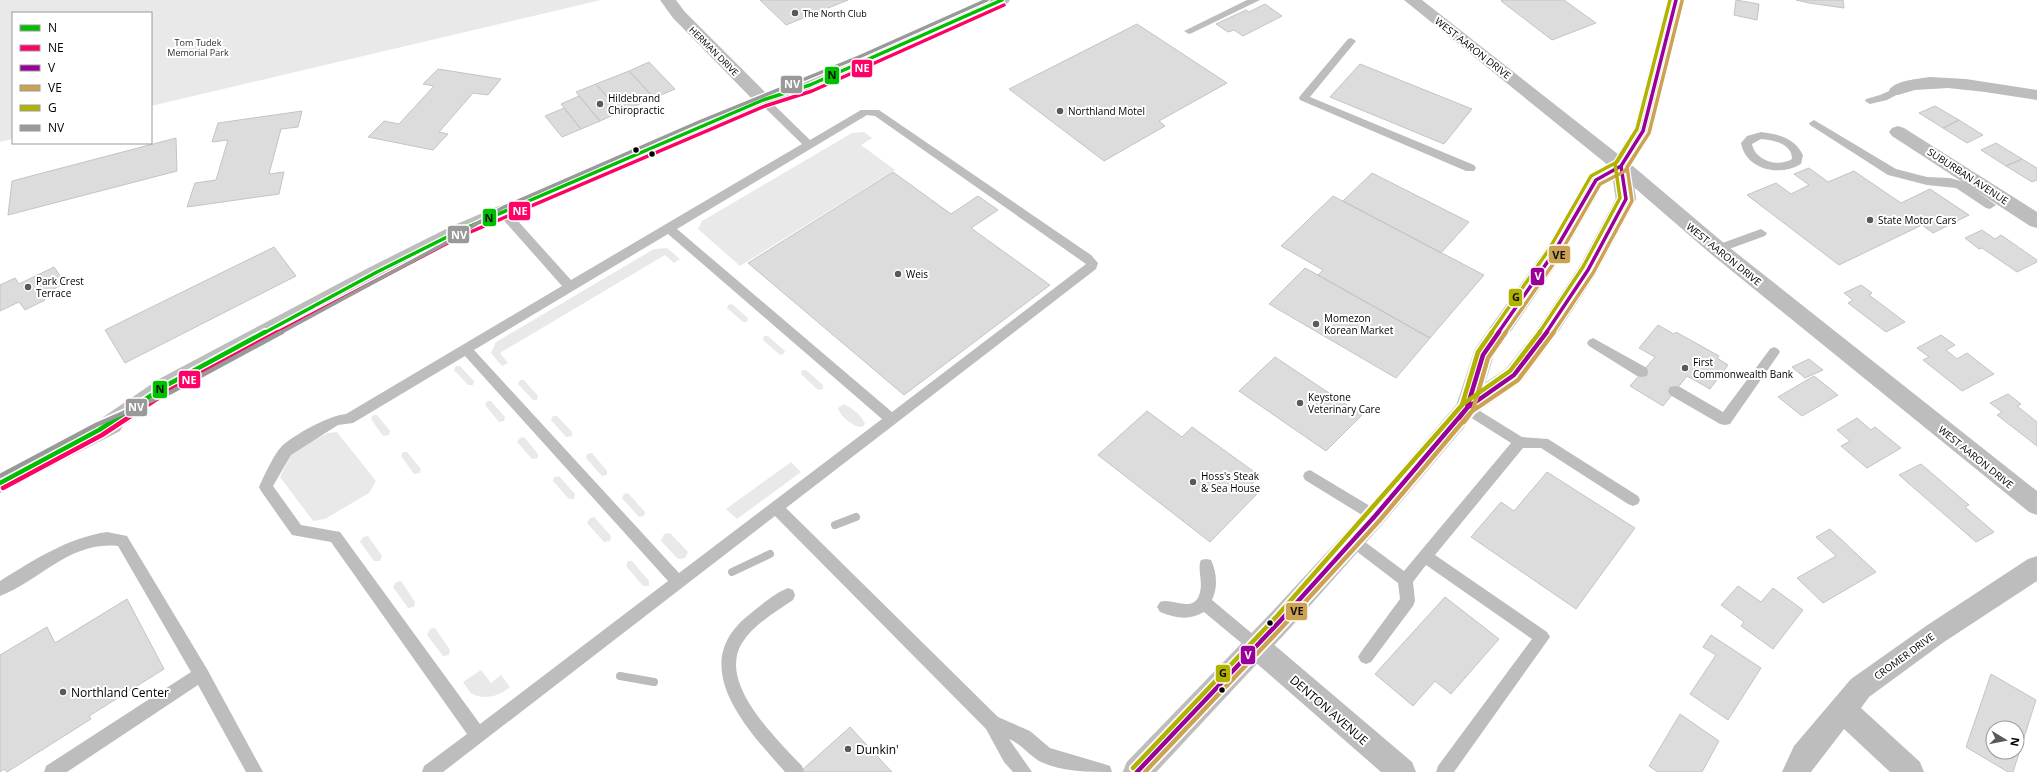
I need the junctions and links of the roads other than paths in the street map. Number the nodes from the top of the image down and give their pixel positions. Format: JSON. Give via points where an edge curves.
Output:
{"nodes":[{"id":1,"x":668,"y":0,"type":"edge"},
{"id":2,"x":980,"y":0,"type":"edge"},
{"id":3,"x":1002,"y":0,"type":"edge"},
{"id":4,"x":1255,"y":0,"type":"edge"},
{"id":5,"x":1412,"y":0,"type":"edge"},
{"id":6,"x":1676,"y":0,"type":"edge"},
{"id":7,"x":1189,"y":31,"type":"dead end"},
{"id":8,"x":1350,"y":41,"type":"dead end"},
{"id":9,"x":1898,"y":90,"type":"joint"},
{"id":10,"x":2037,"y":95,"type":"edge"},
{"id":11,"x":764,"y":100,"type":"junction"},
{"id":12,"x":1870,"y":101,"type":"dead end"},
{"id":13,"x":1814,"y":123,"type":"dead end"},
{"id":14,"x":1898,"y":132,"type":"dead end"},
{"id":15,"x":809,"y":145,"type":"junction"},
{"id":16,"x":1621,"y":166,"type":"junction"},
{"id":17,"x":1470,"y":168,"type":"dead end"},
{"id":18,"x":1990,"y":205,"type":"dead end"},
{"id":19,"x":504,"y":213,"type":"junction"},
{"id":20,"x":2037,"y":221,"type":"edge"},
{"id":21,"x":669,"y":228,"type":"junction"},
{"id":22,"x":1761,"y":233,"type":"dead end"},
{"id":23,"x":1718,"y":250,"type":"junction"},
{"id":24,"x":570,"y":287,"type":"junction"},
{"id":25,"x":1593,"y":343,"type":"dead end"},
{"id":26,"x":466,"y":349,"type":"junction"},
{"id":27,"x":1774,"y":352,"type":"dead end"},
{"id":28,"x":1642,"y":372,"type":"dead end"},
{"id":29,"x":1675,"y":391,"type":"dead end"},
{"id":30,"x":1467,"y":408,"type":"junction"},
{"id":31,"x":892,"y":420,"type":"junction"},
{"id":32,"x":1520,"y":442,"type":"junction"},
{"id":33,"x":1310,"y":476,"type":"dead end"},
{"id":34,"x":0,"y":483,"type":"edge"},
{"id":35,"x":1633,"y":500,"type":"dead end"},
{"id":36,"x":2037,"y":505,"type":"edge"},
{"id":37,"x":776,"y":508,"type":"junction"},
{"id":38,"x":1374,"y":516,"type":"junction"},
{"id":39,"x":1352,"y":540,"type":"junction"},
{"id":40,"x":1425,"y":556,"type":"junction"},
{"id":41,"x":1206,"y":565,"type":"dead end"},
{"id":42,"x":2037,"y":567,"type":"edge"},
{"id":43,"x":1405,"y":580,"type":"junction"},
{"id":44,"x":678,"y":582,"type":"junction"},
{"id":45,"x":0,"y":589,"type":"edge"},
{"id":46,"x":788,"y":595,"type":"dead end"},
{"id":47,"x":1203,"y":602,"type":"junction"},
{"id":48,"x":1165,"y":608,"type":"dead end"},
{"id":49,"x":1256,"y":646,"type":"junction"},
{"id":50,"x":1366,"y":656,"type":"dead end"},
{"id":51,"x":201,"y":674,"type":"junction"},
{"id":52,"x":1842,"y":709,"type":"junction"},
{"id":53,"x":992,"y":723,"type":"junction"},
{"id":54,"x":478,"y":735,"type":"junction"},
{"id":55,"x":52,"y":772,"type":"edge"},
{"id":56,"x":255,"y":772,"type":"edge"},
{"id":57,"x":430,"y":772,"type":"edge"},
{"id":58,"x":796,"y":772,"type":"edge"},
{"id":59,"x":1024,"y":772,"type":"edge"},
{"id":60,"x":1104,"y":772,"type":"edge"},
{"id":61,"x":1137,"y":772,"type":"edge"},
{"id":62,"x":1402,"y":772,"type":"edge"},
{"id":63,"x":1444,"y":772,"type":"edge"},
{"id":64,"x":1796,"y":772,"type":"edge"},
{"id":65,"x":1910,"y":772,"type":"edge"}],
"edges":[{"from":1,"to":11,"type":"street","name":"HERMAN DRIVE","via":[[679,15]]},
{"from":2,"to":11,"type":"street","via":[[805,75],[788,83]]},
{"from":3,"to":11,"type":"street","via":[[810,85]]},
{"from":4,"to":7,"type":"lane"},
{"from":5,"to":16,"type":"street","name":"WEST AARON DRIVE"},
{"from":6,"to":16,"type":"street","via":[[1643,131]]},
{"from":8,"to":17,"type":"lane","via":[[1304,98]]},
{"from":9,"to":10,"type":"street","via":[[1910,85],[1944,83]]},
{"from":9,"to":12,"type":"lane"},
{"from":11,"to":15,"type":"lane"},
{"from":11,"to":19,"type":"street"},
{"from":13,"to":18,"type":"lane","via":[[1892,172],[1927,181],[1960,185]]},
{"from":14,"to":20,"type":"street","name":"SUBURBAN AVENUE"},
{"from":15,"to":21,"type":"lane"},
{"from":15,"to":31,"type":"lane","via":[[865,112],[875,112],[1092,262],[1090,269]]},
{"from":16,"to":23,"type":"street","name":"WEST AARON DRIVE"},
{"from":16,"to":30,"type":"street","via":[[1596,180],[1553,254],[1483,355]]},
{"from":16,"to":30,"type":"street","via":[[1626,199],[1588,270],[1547,332],[1514,375]]},
{"from":19,"to":24,"type":"lane"},
{"from":19,"to":34,"type":"street","via":[[447,249],[174,397],[99,430]]},
{"from":21,"to":24,"type":"lane"},
{"from":21,"to":31,"type":"lane"},
{"from":22,"to":23,"type":"lane"},
{"from":23,"to":36,"type":"street","name":"WEST AARON DRIVE"},
{"from":24,"to":26,"type":"lane"},
{"from":25,"to":28,"type":"lane"},
{"from":26,"to":44,"type":"lane"},
{"from":26,"to":54,"type":"lane","via":[[348,419],[336,420],[295,444],[286,451],[266,487],[297,531],[335,536]]},
{"from":27,"to":29,"type":"lane","via":[[1725,420]]},
{"from":30,"to":32,"type":"lane"},
{"from":30,"to":38,"type":"street"},
{"from":31,"to":37,"type":"lane"},
{"from":32,"to":35,"type":"lane","via":[[1543,443]]},
{"from":32,"to":40,"type":"lane"},
{"from":33,"to":38,"type":"lane"},
{"from":37,"to":44,"type":"lane"},
{"from":37,"to":53,"type":"lane"},
{"from":38,"to":39,"type":"street"},
{"from":39,"to":43,"type":"lane"},
{"from":39,"to":49,"type":"street"},
{"from":40,"to":43,"type":"lane"},
{"from":40,"to":63,"type":"lane","via":[[1542,637]]},
{"from":41,"to":47,"type":"lane","via":[[1210,583]]},
{"from":42,"to":52,"type":"street","name":"CROMER DRIVE","via":[[1935,634],[1860,688]]},
{"from":43,"to":50,"type":"lane","via":[[1408,601]]},
{"from":44,"to":54,"type":"lane"},
{"from":45,"to":51,"type":"lane","via":[[87,542],[108,538],[122,540]]},
{"from":46,"to":58,"type":"lane","via":[[748,626],[736,640],[728,656],[729,676],[734,690],[752,721]]},
{"from":47,"to":48,"type":"lane","via":[[1189,611]]},
{"from":47,"to":49,"type":"lane"},
{"from":49,"to":61,"type":"street"},
{"from":49,"to":62,"type":"street","name":"DENTON AVENUE"},
{"from":51,"to":55,"type":"lane"},
{"from":51,"to":56,"type":"lane"},
{"from":52,"to":64,"type":"street","name":"CROMER DRIVE","via":[[1804,756]]},
{"from":52,"to":65,"type":"street"},
{"from":53,"to":59,"type":"lane","via":[[1010,756]]},
{"from":53,"to":60,"type":"lane","via":[[1024,737],[1045,755]]},
{"from":54,"to":57,"type":"lane"}]}
